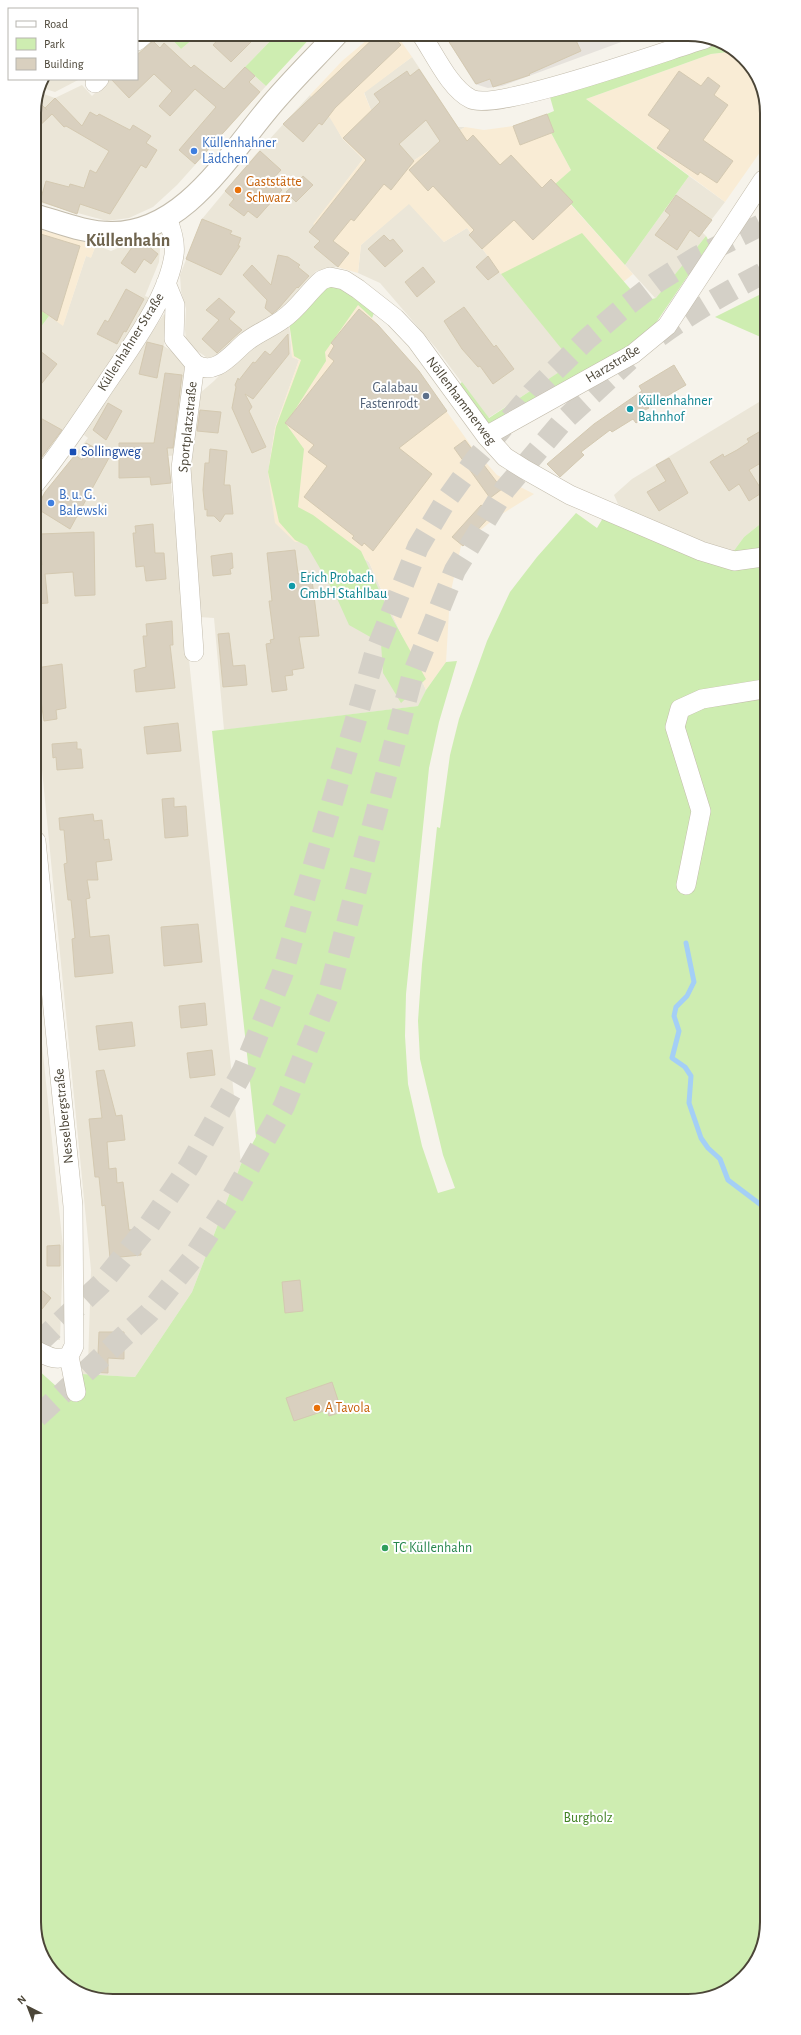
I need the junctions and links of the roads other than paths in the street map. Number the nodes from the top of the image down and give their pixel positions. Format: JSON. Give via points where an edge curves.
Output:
{"nodes":[{"id":1,"x":331,"y":41,"type":"edge"},
{"id":2,"x":426,"y":41,"type":"edge"},
{"id":3,"x":697,"y":41,"type":"edge"},
{"id":4,"x":760,"y":185,"type":"edge"},
{"id":5,"x":167,"y":216,"type":"junction"},
{"id":6,"x":41,"y":217,"type":"edge"},
{"id":7,"x":166,"y":283,"type":"junction"},
{"id":8,"x":195,"y":364,"type":"junction"},
{"id":9,"x":486,"y":436,"type":"junction"},
{"id":10,"x":41,"y":476,"type":"edge"},
{"id":11,"x":760,"y":558,"type":"edge"},
{"id":12,"x":194,"y":652,"type":"dead end"},
{"id":13,"x":760,"y":690,"type":"edge"},
{"id":14,"x":686,"y":885,"type":"dead end"},
{"id":15,"x":41,"y":890,"type":"edge"},
{"id":16,"x":41,"y":1353,"type":"edge"},
{"id":17,"x":69,"y":1356,"type":"junction"},
{"id":18,"x":76,"y":1392,"type":"dead end"}],
"edges":[{"from":1,"to":5,"type":"street","via":[[268,109],[204,188]]},
{"from":2,"to":3,"type":"street","via":[[462,94],[473,100],[485,102],[541,90]]},
{"from":4,"to":9,"type":"street","name":"Harzstraße","via":[[667,326],[633,354]]},
{"from":5,"to":6,"type":"street","via":[[139,228],[112,233],[95,232]]},
{"from":5,"to":7,"type":"street","name":"Küllenhahner Straße","via":[[173,235],[174,254]]},
{"from":7,"to":8,"type":"street","name":"Sportplatzstraße","via":[[175,305],[174,339]]},
{"from":7,"to":10,"type":"street","name":"Küllenhahner Straße","via":[[133,343],[70,438]]},
{"from":8,"to":9,"type":"street","name":"Nöllenhammerweg","via":[[202,368],[219,365],[247,341],[284,319],[322,280],[338,278],[395,318],[416,340]]},
{"from":8,"to":12,"type":"street","name":"Sportplatzstraße","via":[[181,468]]},
{"from":9,"to":11,"type":"street","name":"Nöllenhammerweg","via":[[505,457],[570,495],[701,551],[734,561]]},
{"from":13,"to":14,"type":"street","via":[[702,699],[680,709],[675,727],[701,810]]},
{"from":15,"to":17,"type":"street","name":"Nesselbergstraße","via":[[73,1206],[74,1346]]},
{"from":16,"to":17,"type":"street","via":[[59,1360]]},
{"from":17,"to":18,"type":"street","name":"Nesselbergstraße"}]}
